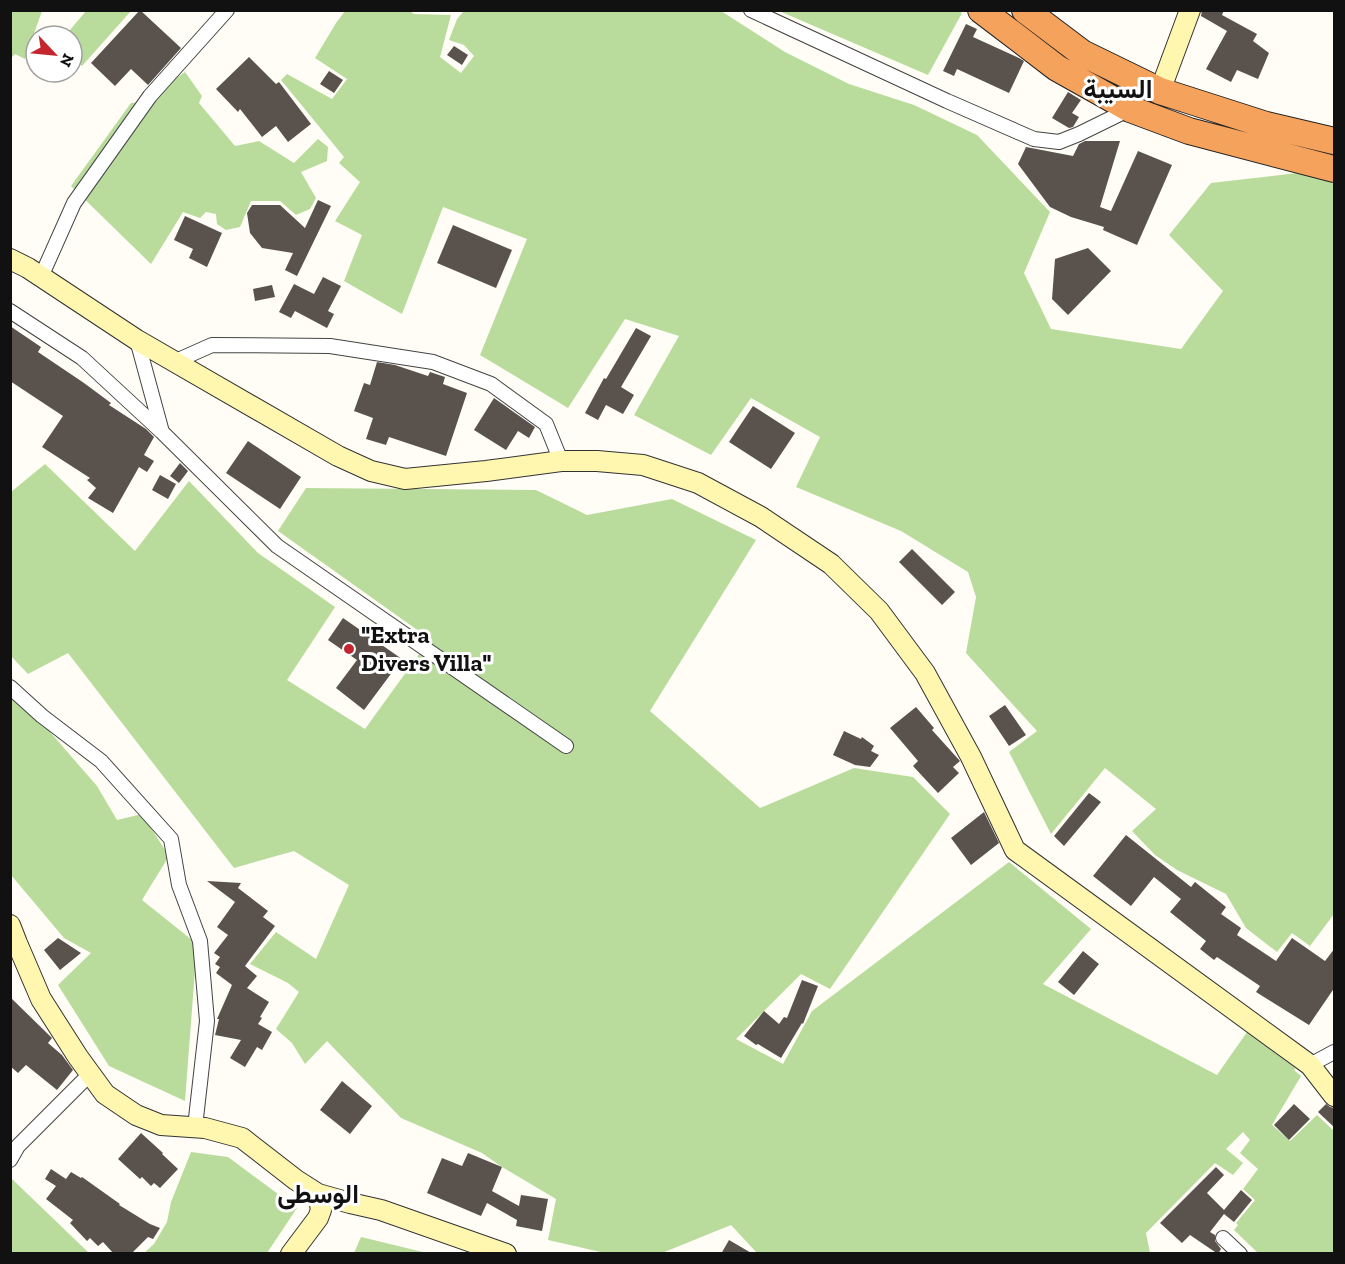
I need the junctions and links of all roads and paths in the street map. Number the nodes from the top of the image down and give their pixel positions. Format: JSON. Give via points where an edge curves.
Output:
{"nodes":[{"id":1,"x":227,"y":10,"type":"edge"},
{"id":2,"x":751,"y":10,"type":"edge"},
{"id":3,"x":981,"y":10,"type":"edge"},
{"id":4,"x":1025,"y":10,"type":"edge"},
{"id":5,"x":1190,"y":10,"type":"edge"},
{"id":6,"x":1160,"y":91,"type":"junction"},
{"id":7,"x":1130,"y":109,"type":"junction"},
{"id":8,"x":1335,"y":141,"type":"edge"},
{"id":9,"x":1335,"y":168,"type":"edge"},
{"id":10,"x":10,"y":259,"type":"edge"},
{"id":11,"x":41,"y":277,"type":"junction"},
{"id":12,"x":10,"y":311,"type":"edge"},
{"id":13,"x":137,"y":340,"type":"junction"},
{"id":14,"x":176,"y":361,"type":"junction"},
{"id":15,"x":162,"y":432,"type":"junction"},
{"id":16,"x":561,"y":461,"type":"junction"},
{"id":17,"x":10,"y":687,"type":"edge"},
{"id":18,"x":566,"y":747,"type":"dead end"},
{"id":19,"x":10,"y":925,"type":"edge"},
{"id":20,"x":1335,"y":1052,"type":"edge"},
{"id":21,"x":1310,"y":1065,"type":"junction"},
{"id":22,"x":90,"y":1074,"type":"junction"},
{"id":23,"x":1335,"y":1096,"type":"edge"},
{"id":24,"x":195,"y":1127,"type":"junction"},
{"id":25,"x":10,"y":1160,"type":"edge"},
{"id":26,"x":318,"y":1194,"type":"junction"},
{"id":27,"x":1223,"y":1238,"type":"dead end"},
{"id":28,"x":291,"y":1254,"type":"edge"},
{"id":29,"x":506,"y":1254,"type":"edge"},
{"id":30,"x":1240,"y":1254,"type":"edge"}],
"edges":[{"from":1,"to":11,"type":"street","via":[[150,96],[74,203]]},
{"from":2,"to":7,"type":"street","via":[[1034,140],[1059,142]]},
{"from":3,"to":7,"type":"highway","via":[[1057,68]]},
{"from":4,"to":6,"type":"highway","via":[[1083,53]]},
{"from":5,"to":6,"type":"main road"},
{"from":6,"to":8,"type":"highway","via":[[1266,125]]},
{"from":7,"to":9,"type":"highway","via":[[1189,131]]},
{"from":10,"to":11,"type":"main road"},
{"from":11,"to":13,"type":"main road"},
{"from":12,"to":15,"type":"street","via":[[82,358]]},
{"from":13,"to":14,"type":"main road"},
{"from":13,"to":15,"type":"street"},
{"from":14,"to":16,"type":"main road","via":[[338,456],[371,471],[405,479]]},
{"from":14,"to":16,"type":"street","via":[[212,345],[330,346],[433,362],[491,384],[546,424]]},
{"from":15,"to":18,"type":"street","via":[[277,546]]},
{"from":16,"to":21,"type":"main road","via":[[643,465],[698,483],[761,517],[831,564],[879,611],[925,673],[1016,850]]},
{"from":17,"to":24,"type":"street","via":[[101,761],[171,839],[179,885],[200,941],[207,1021]]},
{"from":19,"to":22,"type":"main road","via":[[40,999]]},
{"from":20,"to":21,"type":"street"},
{"from":21,"to":23,"type":"main road"},
{"from":22,"to":24,"type":"main road","via":[[105,1094],[136,1115],[161,1125]]},
{"from":22,"to":25,"type":"street","via":[[18,1146]]},
{"from":24,"to":26,"type":"main road","via":[[242,1138]]},
{"from":26,"to":28,"type":"main road","via":[[318,1218]]},
{"from":26,"to":29,"type":"main road","via":[[381,1210]]},
{"from":27,"to":30,"type":"street"}]}
